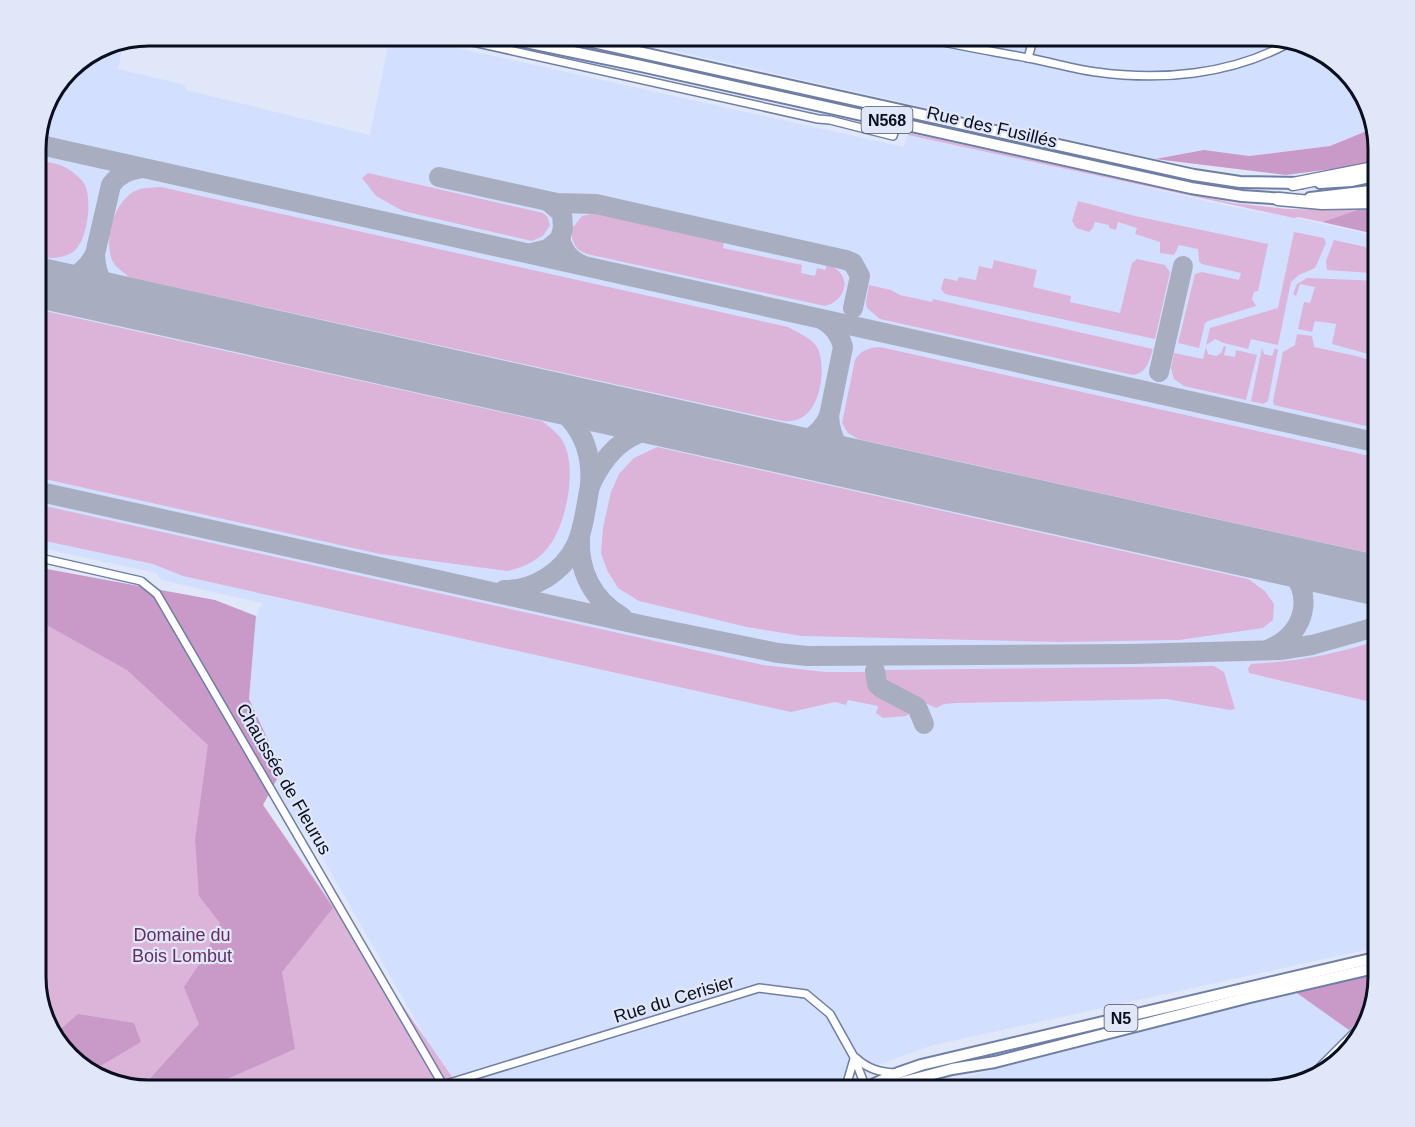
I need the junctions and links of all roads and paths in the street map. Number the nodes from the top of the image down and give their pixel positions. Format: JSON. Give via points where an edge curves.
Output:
{"nodes":[{"id":1,"x":492,"y":46,"type":"edge"},
{"id":2,"x":544,"y":46,"type":"edge"},
{"id":3,"x":611,"y":46,"type":"edge"},
{"id":4,"x":962,"y":46,"type":"edge"},
{"id":5,"x":1031,"y":46,"type":"edge"},
{"id":6,"x":1280,"y":47,"type":"edge"},
{"id":7,"x":1028,"y":58,"type":"junction"},
{"id":8,"x":897,"y":123,"type":"junction"},
{"id":9,"x":1369,"y":169,"type":"edge"},
{"id":10,"x":1369,"y":177,"type":"edge"},
{"id":11,"x":1293,"y":184,"type":"junction"},
{"id":12,"x":1369,"y":191,"type":"edge"},
{"id":13,"x":1278,"y":199,"type":"junction"},
{"id":14,"x":1369,"y":202,"type":"edge"},
{"id":15,"x":47,"y":559,"type":"edge"},
{"id":16,"x":1369,"y":959,"type":"edge"},
{"id":17,"x":1369,"y":969,"type":"edge"},
{"id":18,"x":854,"y":1057,"type":"junction"},
{"id":19,"x":898,"y":1073,"type":"junction"},
{"id":20,"x":441,"y":1081,"type":"edge"},
{"id":21,"x":467,"y":1081,"type":"edge"},
{"id":22,"x":846,"y":1081,"type":"edge"},
{"id":23,"x":860,"y":1081,"type":"edge"},
{"id":24,"x":881,"y":1081,"type":"edge"},
{"id":25,"x":907,"y":1081,"type":"edge"}],
"edges":[{"from":1,"to":8,"type":"street","via":[[893,136]]},
{"from":2,"to":8,"type":"main road","name":"Rue des Fusillés","number":"N568"},
{"from":3,"to":11,"type":"main road","name":"Rue des Fusillés","number":"N568","via":[[1167,170],[1240,182]]},
{"from":4,"to":7,"type":"street"},
{"from":5,"to":7,"type":"street"},
{"from":6,"to":7,"type":"street","via":[[1228,66],[1183,75],[1128,76]]},
{"from":8,"to":13,"type":"main road","name":"Rue des Fusillés","number":"N568","via":[[1191,188]]},
{"from":9,"to":11,"type":"highway"},
{"from":10,"to":11,"type":"main road","name":"Rue des Fusillés","number":"N568"},
{"from":12,"to":13,"type":"main road","name":"Rue des Fusillés","number":"N568"},
{"from":13,"to":14,"type":"highway"},
{"from":15,"to":20,"type":"street","name":"Chaussée de Fleurus","via":[[141,581],[157,594]]},
{"from":16,"to":19,"type":"main road","number":"N5"},
{"from":17,"to":25,"type":"main road","number":"N5"},
{"from":18,"to":19,"type":"street","via":[[870,1069]]},
{"from":18,"to":21,"type":"street","name":"Rue du Cerisier","via":[[830,1014],[806,994],[759,988]]},
{"from":18,"to":22,"type":"street"},
{"from":18,"to":23,"type":"street","name":"Rue du Cerisier"},
{"from":19,"to":24,"type":"main road","number":"N5"}]}
